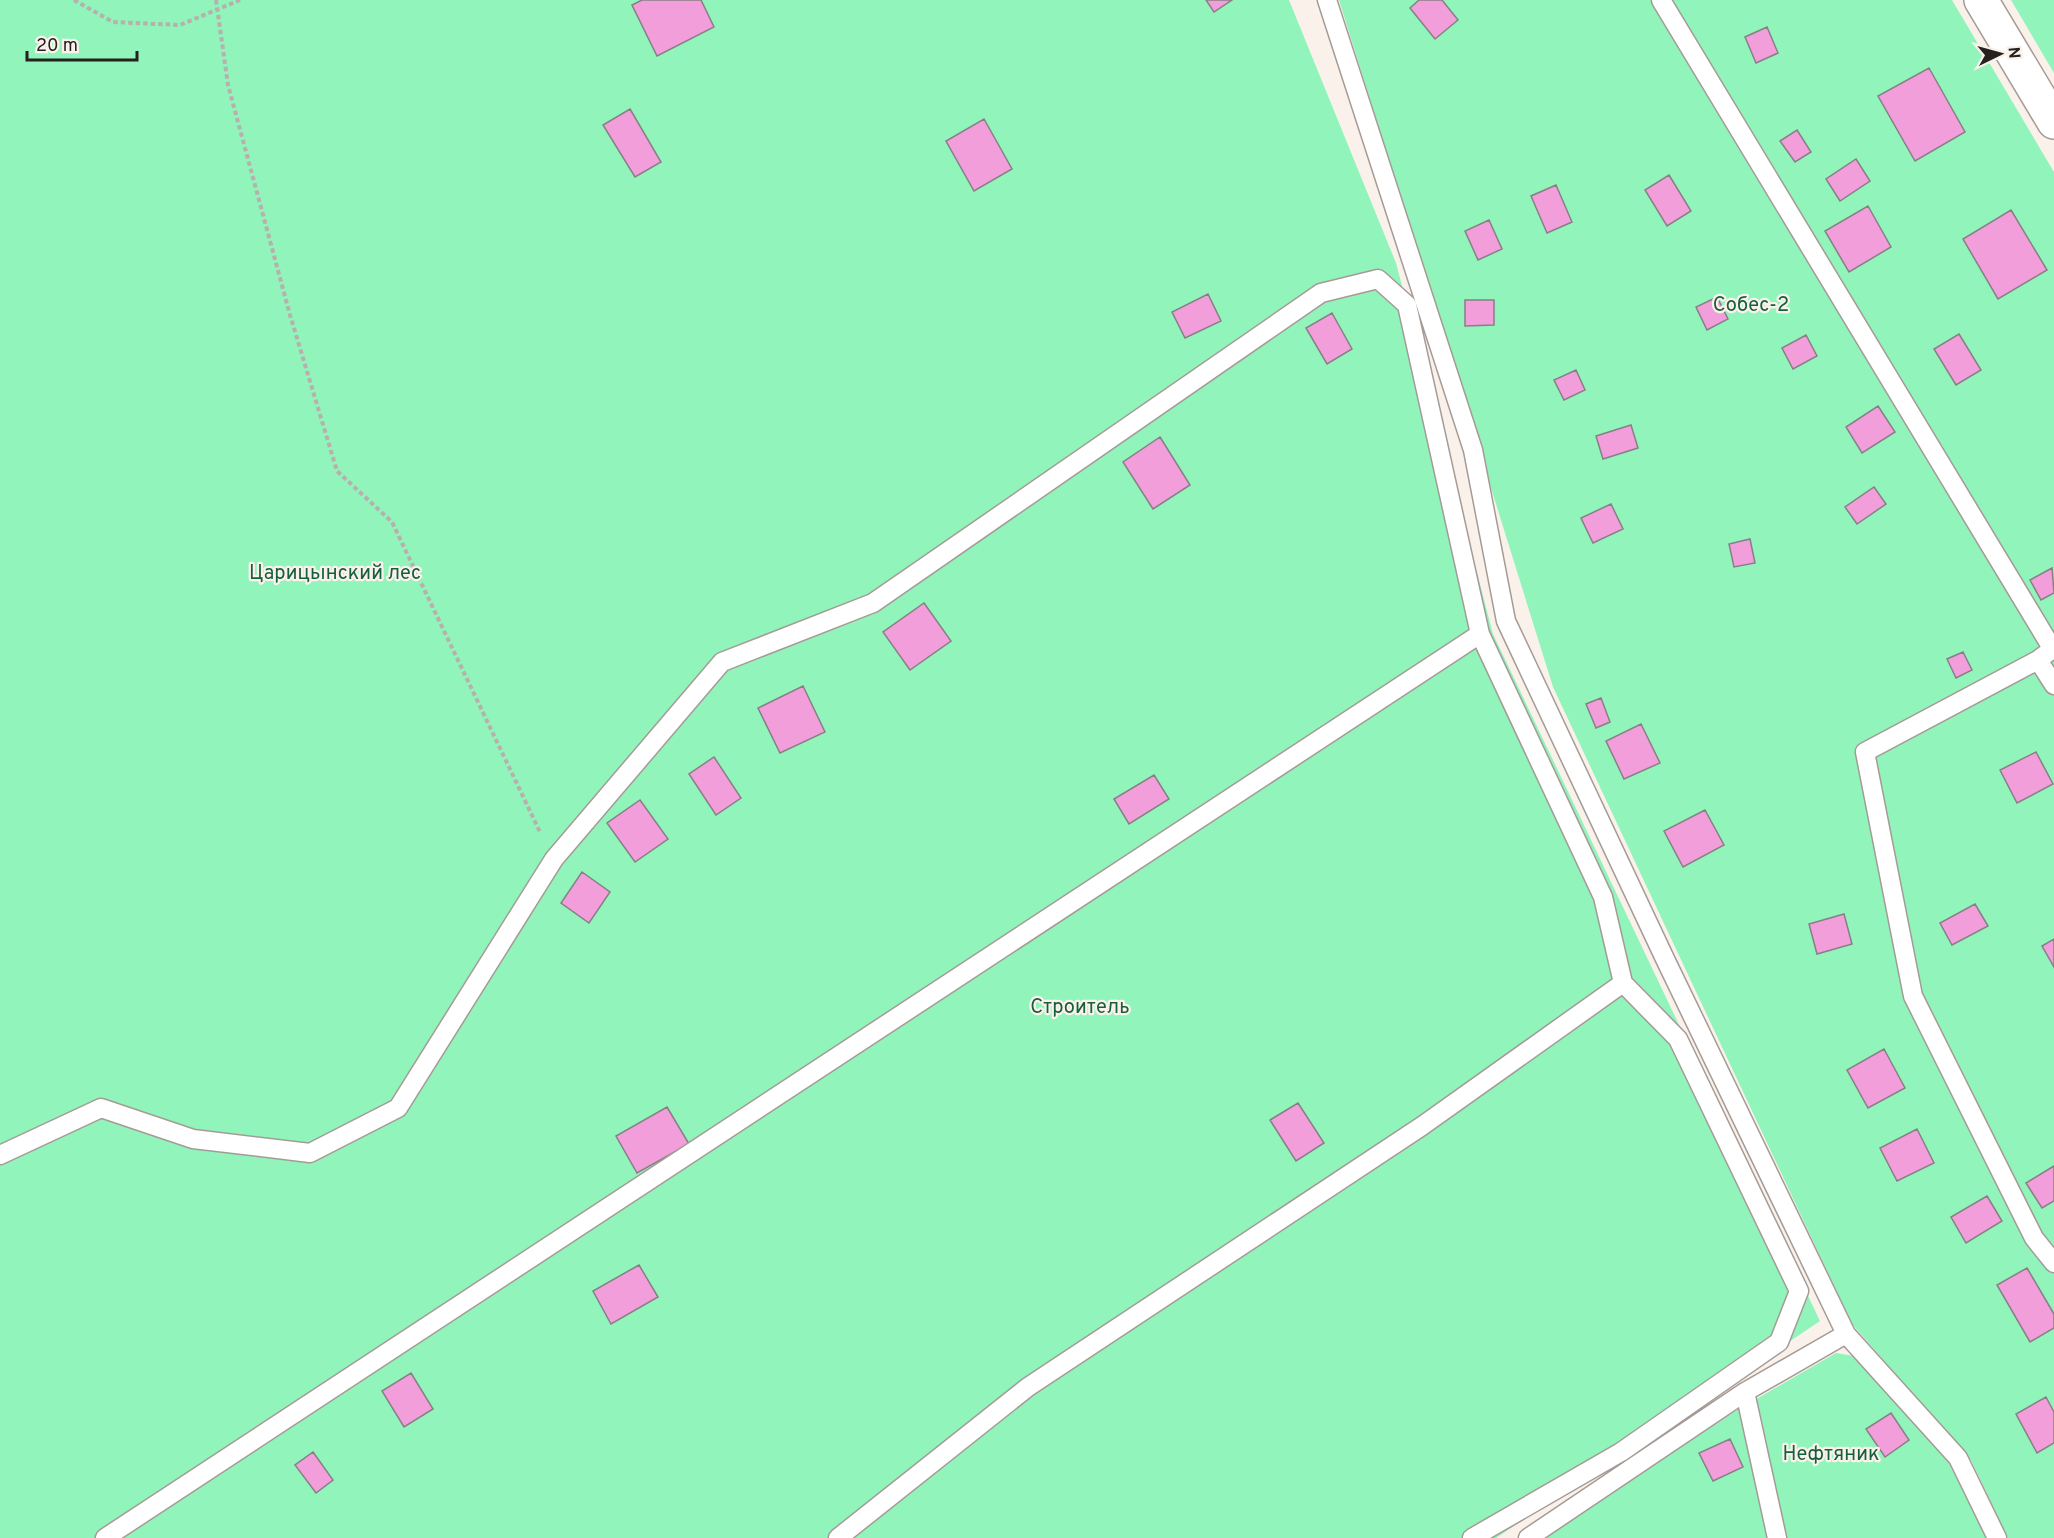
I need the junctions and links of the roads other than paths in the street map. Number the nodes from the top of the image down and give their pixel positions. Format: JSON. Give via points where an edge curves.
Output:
{"nodes":[{"id":1,"x":1328,"y":0,"type":"edge"},
{"id":2,"x":1661,"y":0,"type":"edge"},
{"id":3,"x":1981,"y":0,"type":"edge"},
{"id":4,"x":2054,"y":122,"type":"edge"},
{"id":5,"x":1480,"y":634,"type":"junction"},
{"id":6,"x":2048,"y":652,"type":"edge"},
{"id":7,"x":2054,"y":685,"type":"edge"},
{"id":8,"x":1623,"y":983,"type":"junction"},
{"id":9,"x":0,"y":1155,"type":"edge"},
{"id":10,"x":2054,"y":1263,"type":"edge"},
{"id":11,"x":1846,"y":1334,"type":"junction"},
{"id":12,"x":1745,"y":1392,"type":"junction"},
{"id":13,"x":105,"y":1538,"type":"edge"},
{"id":14,"x":838,"y":1538,"type":"edge"},
{"id":15,"x":1472,"y":1538,"type":"edge"},
{"id":16,"x":1528,"y":1538,"type":"edge"},
{"id":17,"x":1777,"y":1538,"type":"edge"},
{"id":18,"x":1997,"y":1538,"type":"edge"}],
"edges":[{"from":1,"to":11,"type":"lane","via":[[1473,450],[1506,621]]},
{"from":2,"to":6,"type":"lane"},
{"from":3,"to":4,"type":"street"},
{"from":5,"to":8,"type":"lane","via":[[1603,897]]},
{"from":5,"to":9,"type":"lane","via":[[1407,305],[1378,279],[1321,293],[873,603],[722,662],[554,859],[398,1108],[310,1153],[193,1139],[101,1108]]},
{"from":5,"to":13,"type":"lane"},
{"from":6,"to":7,"type":"lane"},
{"from":6,"to":10,"type":"lane","via":[[1865,752],[1913,996],[2034,1238]]},
{"from":8,"to":14,"type":"lane","via":[[1422,1126],[1028,1387]]},
{"from":8,"to":15,"type":"lane","via":[[1678,1039],[1799,1291],[1779,1342],[1621,1452]]},
{"from":11,"to":12,"type":"lane"},
{"from":11,"to":18,"type":"lane","via":[[1958,1458]]},
{"from":12,"to":16,"type":"lane"},
{"from":12,"to":17,"type":"lane"}]}
